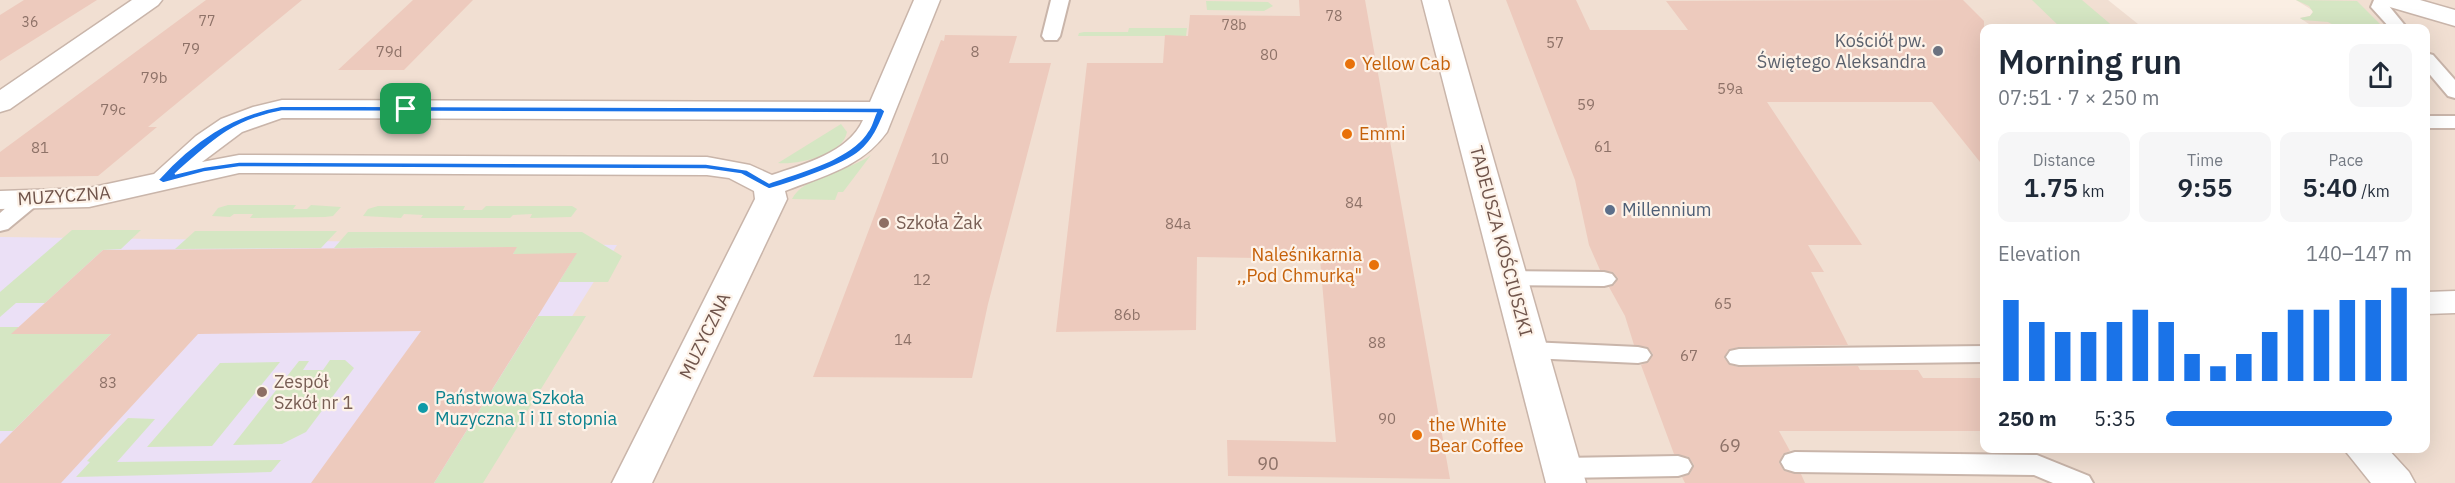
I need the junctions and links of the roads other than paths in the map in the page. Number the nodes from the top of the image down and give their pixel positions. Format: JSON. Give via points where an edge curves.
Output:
{"nodes":[{"id":1,"x":149,"y":0,"type":"edge"},
{"id":2,"x":1060,"y":0,"type":"edge"},
{"id":3,"x":1435,"y":0,"type":"edge"},
{"id":4,"x":2383,"y":0,"type":"edge"},
{"id":5,"x":2392,"y":0,"type":"edge"},
{"id":6,"x":926,"y":1,"type":"edge"},
{"id":7,"x":2455,"y":18,"type":"edge"},
{"id":8,"x":2395,"y":24,"type":"edge"},
{"id":9,"x":1052,"y":36,"type":"dead end"},
{"id":10,"x":2430,"y":63,"type":"edge"},
{"id":11,"x":2455,"y":92,"type":"edge"},
{"id":12,"x":0,"y":103,"type":"edge"},
{"id":13,"x":881,"y":111,"type":"junction"},
{"id":14,"x":2430,"y":122,"type":"edge"},
{"id":15,"x":2455,"y":122,"type":"edge"},
{"id":16,"x":163,"y":180,"type":"junction"},
{"id":17,"x":769,"y":187,"type":"junction"},
{"id":18,"x":14,"y":200,"type":"edge"},
{"id":19,"x":0,"y":224,"type":"edge"},
{"id":20,"x":1511,"y":278,"type":"junction"},
{"id":21,"x":1604,"y":279,"type":"dead end"},
{"id":22,"x":2455,"y":302,"type":"edge"},
{"id":23,"x":2430,"y":303,"type":"edge"},
{"id":24,"x":1530,"y":350,"type":"junction"},
{"id":25,"x":1980,"y":354,"type":"edge"},
{"id":26,"x":1638,"y":355,"type":"dead end"},
{"id":27,"x":1740,"y":357,"type":"dead end"},
{"id":28,"x":2368,"y":453,"type":"edge"},
{"id":29,"x":1795,"y":462,"type":"dead end"},
{"id":30,"x":1678,"y":466,"type":"dead end"},
{"id":31,"x":1564,"y":476,"type":"edge"},
{"id":32,"x":632,"y":483,"type":"edge"},
{"id":33,"x":2079,"y":483,"type":"edge"},
{"id":34,"x":2395,"y":483,"type":"edge"}],
"edges":[{"from":1,"to":12,"type":"street"},
{"from":2,"to":9,"type":"lane"},
{"from":3,"to":20,"type":"street","name":"TADEUSZA KOŚCIUSZKI"},
{"from":4,"to":8,"type":"lane","via":[[2380,7]]},
{"from":5,"to":7,"type":"street"},
{"from":6,"to":13,"type":"street"},
{"from":10,"to":11,"type":"lane"},
{"from":13,"to":16,"type":"street","via":[[282,109],[230,125]]},
{"from":13,"to":17,"type":"street","via":[[872,132],[856,150]]},
{"from":14,"to":15,"type":"lane"},
{"from":16,"to":17,"type":"street","name":"MUZYCZNA","via":[[239,164],[706,166],[744,172]]},
{"from":16,"to":18,"type":"street","name":"MUZYCZNA","via":[[100,196]]},
{"from":17,"to":32,"type":"street","name":"MUZYCZNA","via":[[771,199],[766,211]]},
{"from":18,"to":19,"type":"lane"},
{"from":20,"to":21,"type":"lane"},
{"from":20,"to":24,"type":"street","name":"TADEUSZA KOŚCIUSZKI"},
{"from":22,"to":23,"type":"street"},
{"from":24,"to":26,"type":"lane"},
{"from":24,"to":31,"type":"street","name":"TADEUSZA KOŚCIUSZKI"},
{"from":25,"to":27,"type":"lane"},
{"from":28,"to":34,"type":"street"},
{"from":29,"to":33,"type":"lane","via":[[2037,465]]},
{"from":30,"to":31,"type":"lane"}]}
